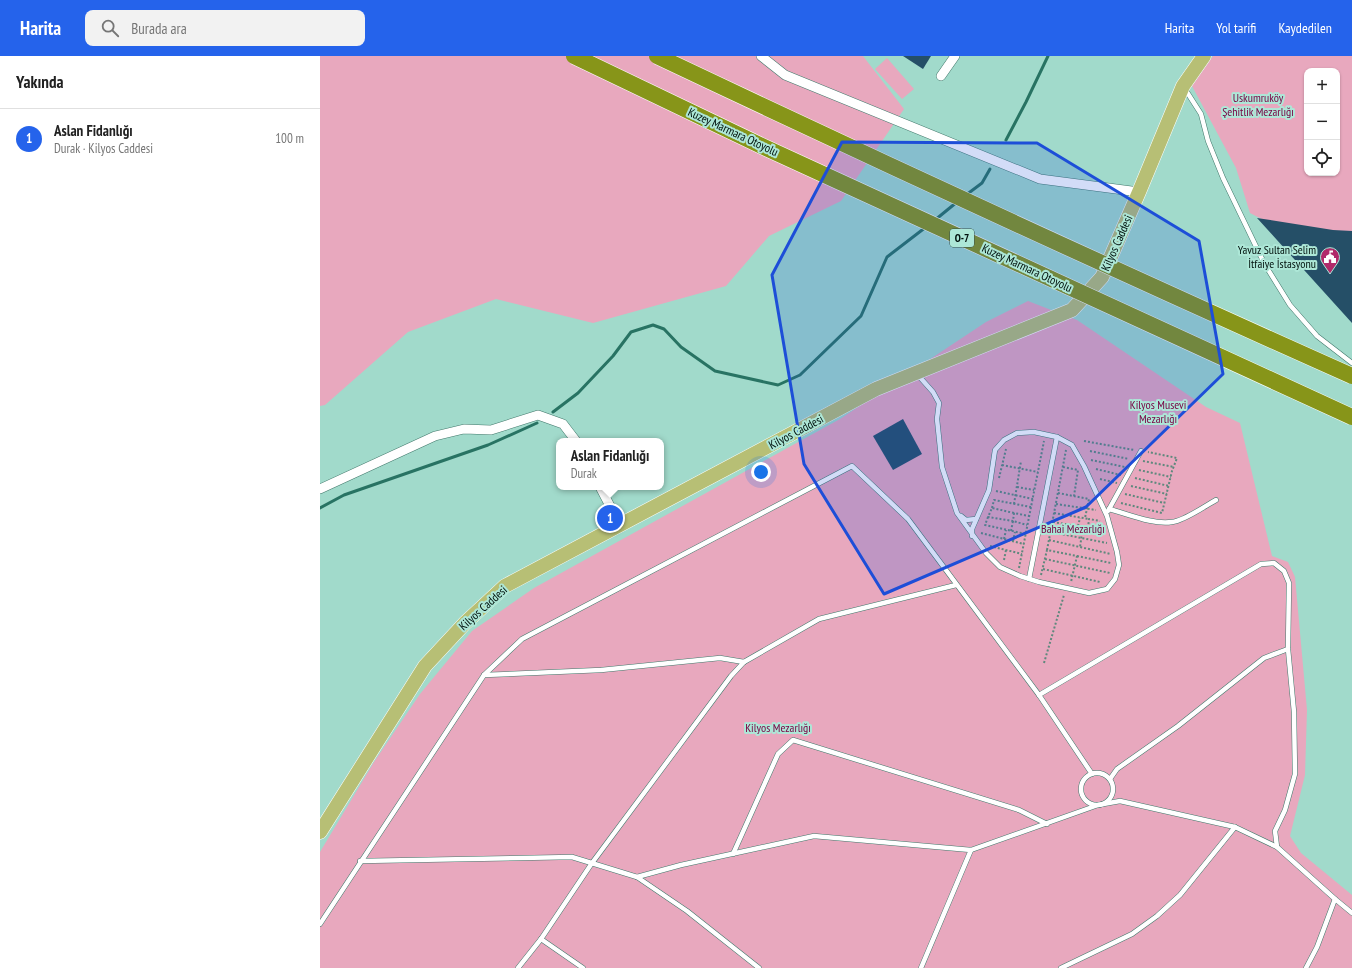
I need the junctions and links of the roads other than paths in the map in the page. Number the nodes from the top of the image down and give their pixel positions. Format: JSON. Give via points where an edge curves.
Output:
{"nodes":[{"id":1,"x":574,"y":56,"type":"edge"},
{"id":2,"x":657,"y":56,"type":"edge"},
{"id":3,"x":761,"y":56,"type":"edge"},
{"id":4,"x":955,"y":56,"type":"edge"},
{"id":5,"x":1204,"y":56,"type":"edge"},
{"id":6,"x":941,"y":76,"type":"dead end"},
{"id":7,"x":1183,"y":86,"type":"junction"},
{"id":8,"x":1139,"y":192,"type":"junction"},
{"id":9,"x":1352,"y":363,"type":"edge"},
{"id":10,"x":915,"y":373,"type":"junction"},
{"id":11,"x":1352,"y":376,"type":"edge"},
{"id":12,"x":1352,"y":417,"type":"edge"},
{"id":13,"x":1057,"y":437,"type":"junction"},
{"id":14,"x":574,"y":438,"type":"edge"},
{"id":15,"x":1141,"y":451,"type":"road end"},
{"id":16,"x":320,"y":489,"type":"edge"},
{"id":17,"x":602,"y":490,"type":"edge"},
{"id":18,"x":1216,"y":500,"type":"dead end"},
{"id":19,"x":1107,"y":511,"type":"junction"},
{"id":20,"x":957,"y":513,"type":"junction"},
{"id":21,"x":976,"y":518,"type":"junction"},
{"id":22,"x":620,"y":525,"type":"junction"},
{"id":23,"x":972,"y":533,"type":"junction"},
{"id":24,"x":1029,"y":579,"type":"junction"},
{"id":25,"x":956,"y":585,"type":"junction"},
{"id":26,"x":1288,"y":649,"type":"junction"},
{"id":27,"x":744,"y":662,"type":"junction"},
{"id":28,"x":484,"y":675,"type":"junction"},
{"id":29,"x":1039,"y":695,"type":"junction"},
{"id":30,"x":1092,"y":774,"type":"junction"},
{"id":31,"x":1110,"y":779,"type":"junction"},
{"id":32,"x":1098,"y":805,"type":"junction"},
{"id":33,"x":1047,"y":824,"type":"junction"},
{"id":34,"x":1235,"y":827,"type":"junction"},
{"id":35,"x":320,"y":832,"type":"edge"},
{"id":36,"x":1277,"y":846,"type":"junction"},
{"id":37,"x":971,"y":850,"type":"junction"},
{"id":38,"x":733,"y":854,"type":"junction"},
{"id":39,"x":360,"y":861,"type":"junction"},
{"id":40,"x":592,"y":863,"type":"junction"},
{"id":41,"x":637,"y":877,"type":"junction"},
{"id":42,"x":1334,"y":899,"type":"junction"},
{"id":43,"x":1352,"y":913,"type":"edge"},
{"id":44,"x":320,"y":924,"type":"edge"},
{"id":45,"x":541,"y":939,"type":"junction"},
{"id":46,"x":518,"y":968,"type":"edge"},
{"id":47,"x":582,"y":968,"type":"edge"},
{"id":48,"x":759,"y":968,"type":"edge"},
{"id":49,"x":921,"y":968,"type":"edge"},
{"id":50,"x":1061,"y":968,"type":"edge"},
{"id":51,"x":1306,"y":968,"type":"edge"}],
"edges":[{"from":1,"to":12,"type":"highway","name":"Kuzey Marmara Otoyolu","number":"O-7","bridge":true,"via":[[766,148]]},
{"from":2,"to":11,"type":"highway","bridge":true},
{"from":3,"to":8,"type":"street","via":[[785,75],[1040,179]]},
{"from":4,"to":6,"type":"street"},
{"from":5,"to":7,"type":"main road","name":"Kilyos Caddesi"},
{"from":7,"to":8,"type":"main road","name":"Kilyos Caddesi"},
{"from":7,"to":9,"type":"lane","via":[[1201,114],[1211,149],[1264,263],[1290,305],[1317,336]]},
{"from":8,"to":10,"type":"main road","name":"Kilyos Caddesi","via":[[1102,277],[1072,310]]},
{"from":10,"to":20,"type":"lane","via":[[939,403],[937,419],[942,467]]},
{"from":10,"to":22,"type":"main road","name":"Kilyos Caddesi","via":[[876,389]]},
{"from":13,"to":19,"type":"lane","via":[[1072,445]]},
{"from":13,"to":21,"type":"lane","via":[[1034,432],[1016,432],[1004,440],[996,450],[989,490]]},
{"from":13,"to":24,"type":"lane"},
{"from":14,"to":16,"type":"street","via":[[563,424],[538,415],[491,430],[464,429],[435,436]]},
{"from":15,"to":19,"type":"lane"},
{"from":17,"to":22,"type":"street"},
{"from":18,"to":19,"type":"lane","via":[[1173,522],[1157,522]]},
{"from":19,"to":24,"type":"lane","via":[[1119,565],[1115,579],[1107,589],[1089,593]]},
{"from":20,"to":21,"type":"lane","via":[[966,520]]},
{"from":20,"to":23,"type":"lane"},
{"from":21,"to":23,"type":"lane"},
{"from":22,"to":35,"type":"main road","name":"Kilyos Caddesi","via":[[505,586],[465,623],[425,666]]},
{"from":23,"to":24,"type":"lane","via":[[986,553],[1003,568]]},
{"from":25,"to":27,"type":"lane","via":[[819,619]]},
{"from":25,"to":28,"type":"lane","via":[[908,519],[852,466],[522,639]]},
{"from":25,"to":29,"type":"lane"},
{"from":26,"to":29,"type":"lane","via":[[1288,583],[1284,571],[1274,563],[1261,564]]},
{"from":26,"to":31,"type":"lane","via":[[1264,658],[1178,726],[1117,769]]},
{"from":26,"to":36,"type":"lane","via":[[1294,712],[1295,774],[1285,810],[1275,831]]},
{"from":27,"to":28,"type":"lane","via":[[720,658],[601,670]]},
{"from":27,"to":40,"type":"lane"},
{"from":28,"to":39,"type":"lane"},
{"from":29,"to":30,"type":"lane"},
{"from":30,"to":31,"type":"lane","via":[[1104,774]]},
{"from":30,"to":32,"type":"lane","via":[[1083,782],[1082,793],[1092,804]]},
{"from":31,"to":32,"type":"lane","via":[[1113,785],[1111,796]]},
{"from":32,"to":33,"type":"lane"},
{"from":32,"to":34,"type":"lane","via":[[1120,801]]},
{"from":33,"to":37,"type":"lane"},
{"from":33,"to":38,"type":"lane","via":[[1018,810],[793,740],[778,754]]},
{"from":34,"to":36,"type":"lane"},
{"from":34,"to":50,"type":"lane","via":[[1180,895],[1157,916],[1132,934]]},
{"from":36,"to":42,"type":"lane"},
{"from":37,"to":38,"type":"lane","via":[[814,836]]},
{"from":37,"to":49,"type":"lane"},
{"from":38,"to":41,"type":"lane"},
{"from":39,"to":40,"type":"lane","via":[[572,857]]},
{"from":39,"to":44,"type":"lane"},
{"from":40,"to":41,"type":"lane"},
{"from":40,"to":45,"type":"lane"},
{"from":41,"to":48,"type":"lane","via":[[687,911]]},
{"from":42,"to":43,"type":"lane"},
{"from":42,"to":51,"type":"lane","via":[[1317,947]]},
{"from":45,"to":46,"type":"lane"},
{"from":45,"to":47,"type":"lane"}]}
